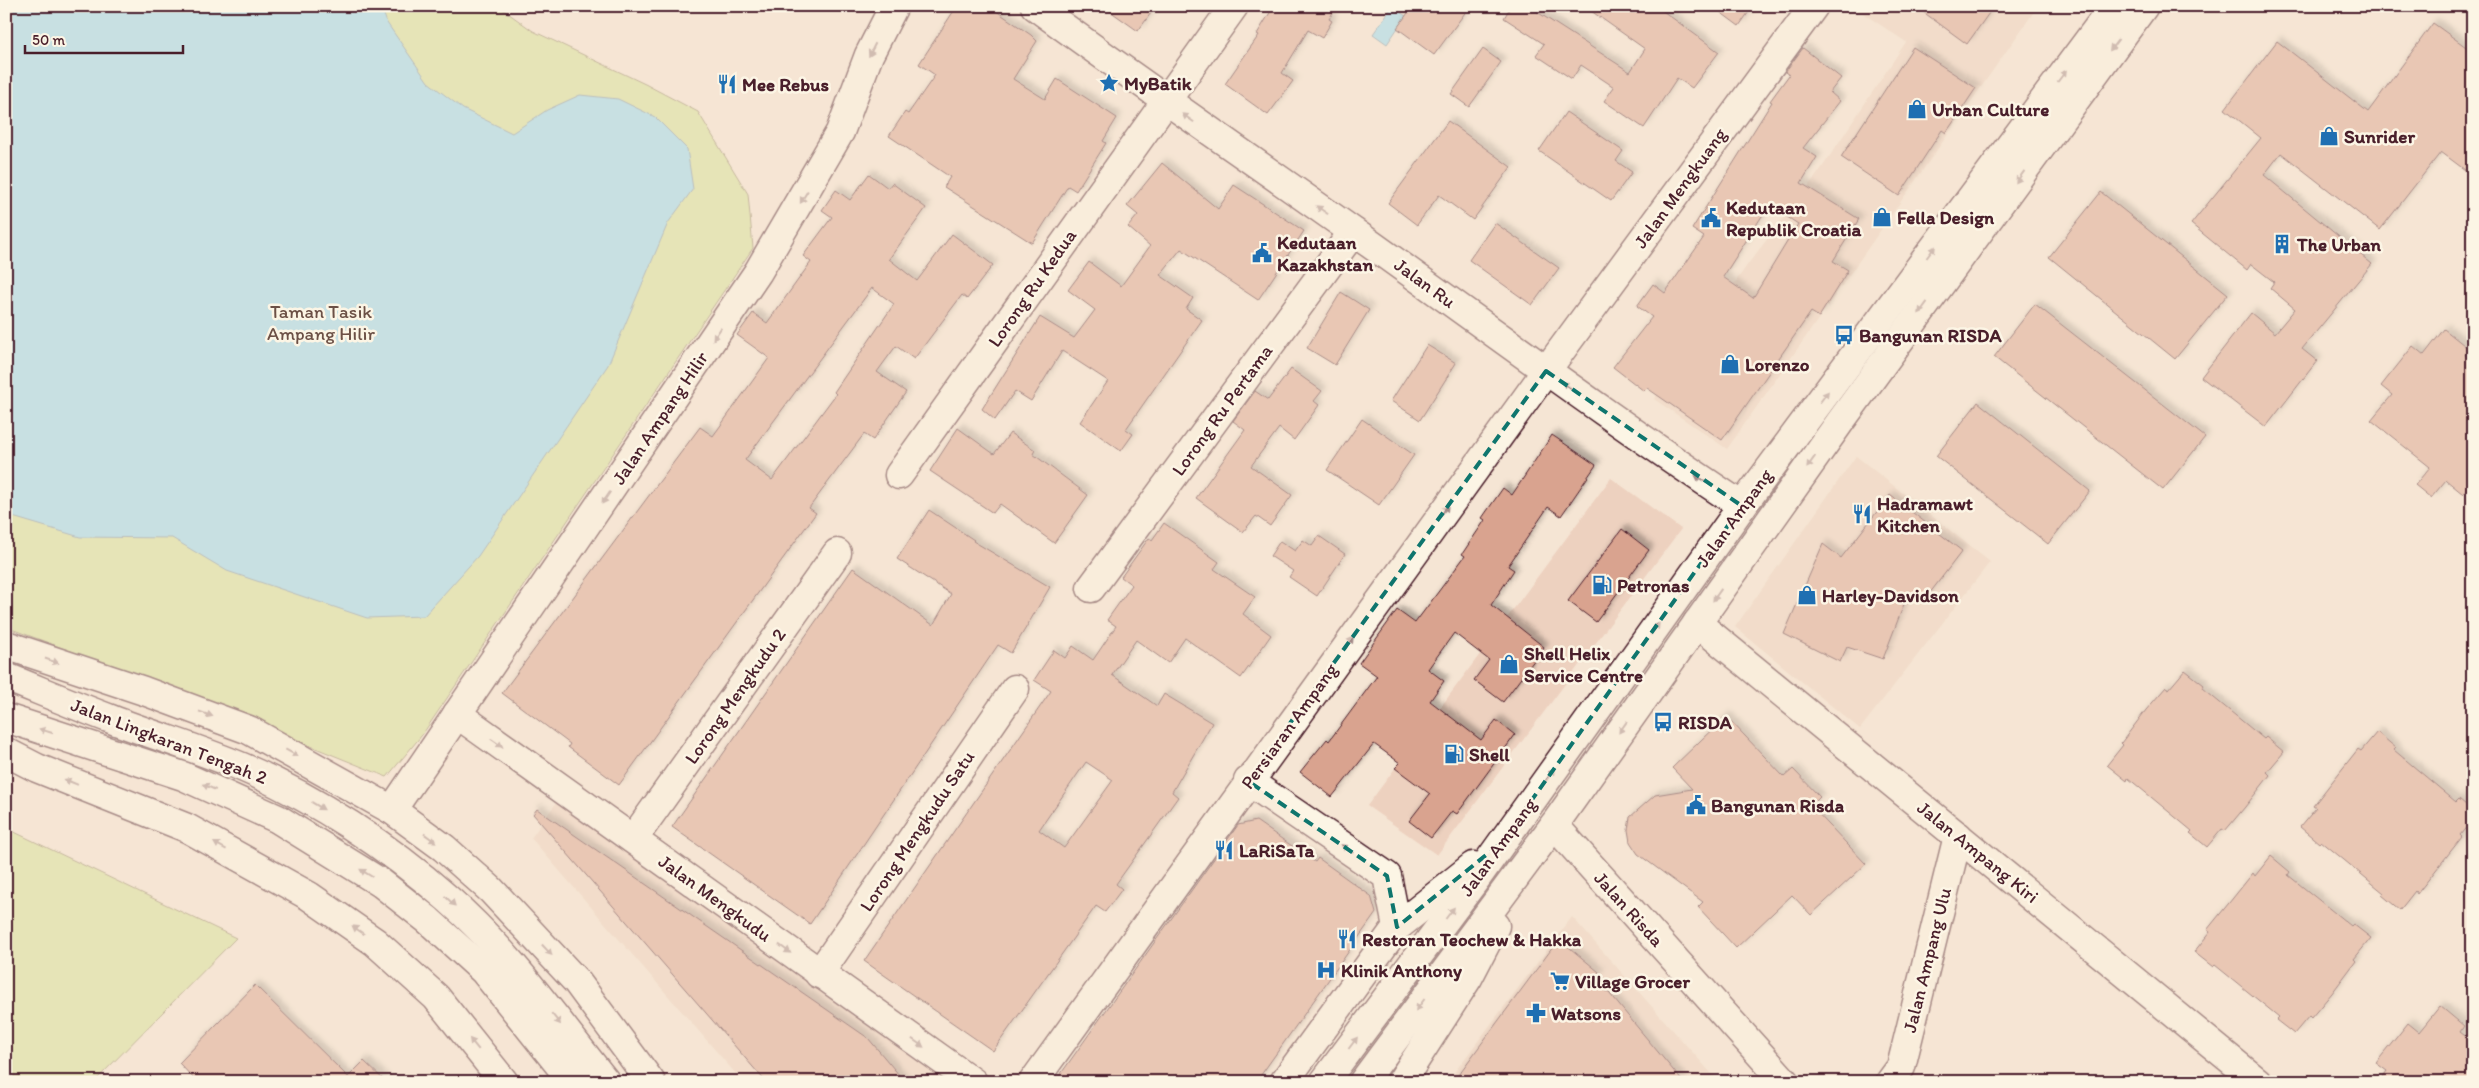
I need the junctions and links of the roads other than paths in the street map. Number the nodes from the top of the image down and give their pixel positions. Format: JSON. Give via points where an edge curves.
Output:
{"nodes":[{"id":1,"x":894,"y":6,"type":"edge"},
{"id":2,"x":1035,"y":6,"type":"edge"},
{"id":3,"x":1234,"y":6,"type":"edge"},
{"id":4,"x":1814,"y":6,"type":"edge"},
{"id":5,"x":2114,"y":6,"type":"edge"},
{"id":6,"x":2144,"y":6,"type":"edge"},
{"id":7,"x":1164,"y":101,"type":"junction"},
{"id":8,"x":1353,"y":232,"type":"junction"},
{"id":9,"x":1546,"y":371,"type":"junction"},
{"id":10,"x":899,"y":475,"type":"dead end"},
{"id":11,"x":1742,"y":506,"type":"junction"},
{"id":12,"x":837,"y":553,"type":"dead end"},
{"id":13,"x":1091,"y":588,"type":"dead end"},
{"id":14,"x":1697,"y":623,"type":"junction"},
{"id":15,"x":6,"y":645,"type":"edge"},
{"id":16,"x":6,"y":677,"type":"edge"},
{"id":17,"x":1015,"y":689,"type":"dead end"},
{"id":18,"x":457,"y":714,"type":"junction"},
{"id":19,"x":6,"y":718,"type":"edge"},
{"id":20,"x":6,"y":752,"type":"edge"},
{"id":21,"x":1248,"y":782,"type":"junction"},
{"id":22,"x":392,"y":810,"type":"junction"},
{"id":23,"x":1554,"y":826,"type":"junction"},
{"id":24,"x":1958,"y":836,"type":"junction"},
{"id":25,"x":633,"y":839,"type":"junction"},
{"id":26,"x":1501,"y":843,"type":"junction"},
{"id":27,"x":1522,"y":868,"type":"junction"},
{"id":28,"x":1397,"y":927,"type":"junction"},
{"id":29,"x":820,"y":974,"type":"junction"},
{"id":30,"x":504,"y":1082,"type":"edge"},
{"id":31,"x":573,"y":1082,"type":"edge"},
{"id":32,"x":606,"y":1082,"type":"edge"},
{"id":33,"x":651,"y":1082,"type":"edge"},
{"id":34,"x":973,"y":1082,"type":"edge"},
{"id":35,"x":1033,"y":1082,"type":"edge"},
{"id":36,"x":1284,"y":1082,"type":"edge"},
{"id":37,"x":1324,"y":1082,"type":"edge"},
{"id":38,"x":1363,"y":1082,"type":"edge"},
{"id":39,"x":1401,"y":1082,"type":"edge"},
{"id":40,"x":1785,"y":1082,"type":"edge"},
{"id":41,"x":1890,"y":1082,"type":"edge"},
{"id":42,"x":2258,"y":1082,"type":"edge"}],
"edges":[{"from":1,"to":18,"type":"main road","name":"Jalan Ampang Hilir","one_way":true,"via":[[869,55],[840,132],[758,272]]},
{"from":2,"to":7,"type":"main road","name":"Jalan Ru"},
{"from":3,"to":7,"type":"main road"},
{"from":4,"to":9,"type":"main road","name":"Jalan Mengkuang"},
{"from":11,"to":5,"type":"main road","name":"Jalan Ampang","one_way":true},
{"from":6,"to":14,"type":"main road","name":"Jalan Ampang","one_way":true},
{"from":8,"to":7,"type":"main road","name":"Jalan Ru","one_way":true},
{"from":7,"to":10,"type":"main road","name":"Lorong Ru Kedua"},
{"from":8,"to":9,"type":"main road","name":"Jalan Ru"},
{"from":8,"to":13,"type":"main road","name":"Lorong Ru Pertama"},
{"from":11,"to":9,"type":"main road","name":"Jalan Ru","one_way":true},
{"from":21,"to":9,"type":"main road","name":"Persiaran Ampang","one_way":true},
{"from":26,"to":11,"type":"main road","name":"Jalan Ampang","one_way":true},
{"from":12,"to":25,"type":"main road","name":"Lorong Mengkudu 2"},
{"from":14,"to":23,"type":"main road","name":"Jalan Ampang","one_way":true},
{"from":14,"to":24,"type":"main road","name":"Jalan Ampang Kiri"},
{"from":15,"to":22,"type":"main road","one_way":true,"via":[[249,730]]},
{"from":16,"to":32,"type":"main road","name":"Jalan Lingkaran Tengah 2","one_way":true,"via":[[244,768],[304,798],[397,858],[449,900],[503,954]]},
{"from":17,"to":29,"type":"main road","name":"Lorong Mengkudu Satu"},
{"from":18,"to":22,"type":"main road","name":"Jalan Ampang Hilir"},
{"from":18,"to":25,"type":"main road","name":"Jalan Mengkudu","one_way":true},
{"from":31,"to":19,"type":"main road","name":"Jalan Lingkaran Tengah 2","one_way":true,"via":[[484,971],[381,883],[278,819],[236,799],[183,776]]},
{"from":30,"to":20,"type":"main road","one_way":true,"via":[[436,997],[375,942],[309,896],[187,828],[37,768]]},
{"from":28,"to":21,"type":"main road","one_way":true,"via":[[1387,876]]},
{"from":21,"to":35,"type":"main road","name":"Persiaran Ampang"},
{"from":22,"to":33,"type":"main road","one_way":true,"via":[[444,848],[491,890],[577,982]]},
{"from":23,"to":27,"type":"main road","name":"Jalan Ampang"},
{"from":23,"to":40,"type":"main road","name":"Jalan Risda"},
{"from":24,"to":41,"type":"main road","name":"Jalan Ampang Ulu","via":[[1901,1067]]},
{"from":24,"to":42,"type":"main road","name":"Jalan Ampang Kiri"},
{"from":25,"to":29,"type":"main road","name":"Jalan Mengkudu","one_way":true},
{"from":26,"to":28,"type":"main road"},
{"from":37,"to":26,"type":"main road","name":"Jalan Ampang","one_way":true},
{"from":27,"to":38,"type":"main road","name":"Jalan Ampang","one_way":true},
{"from":27,"to":39,"type":"main road","via":[[1468,978]]},
{"from":28,"to":36,"type":"main road"},
{"from":29,"to":34,"type":"main road","name":"Jalan Mengkudu","one_way":true}]}
